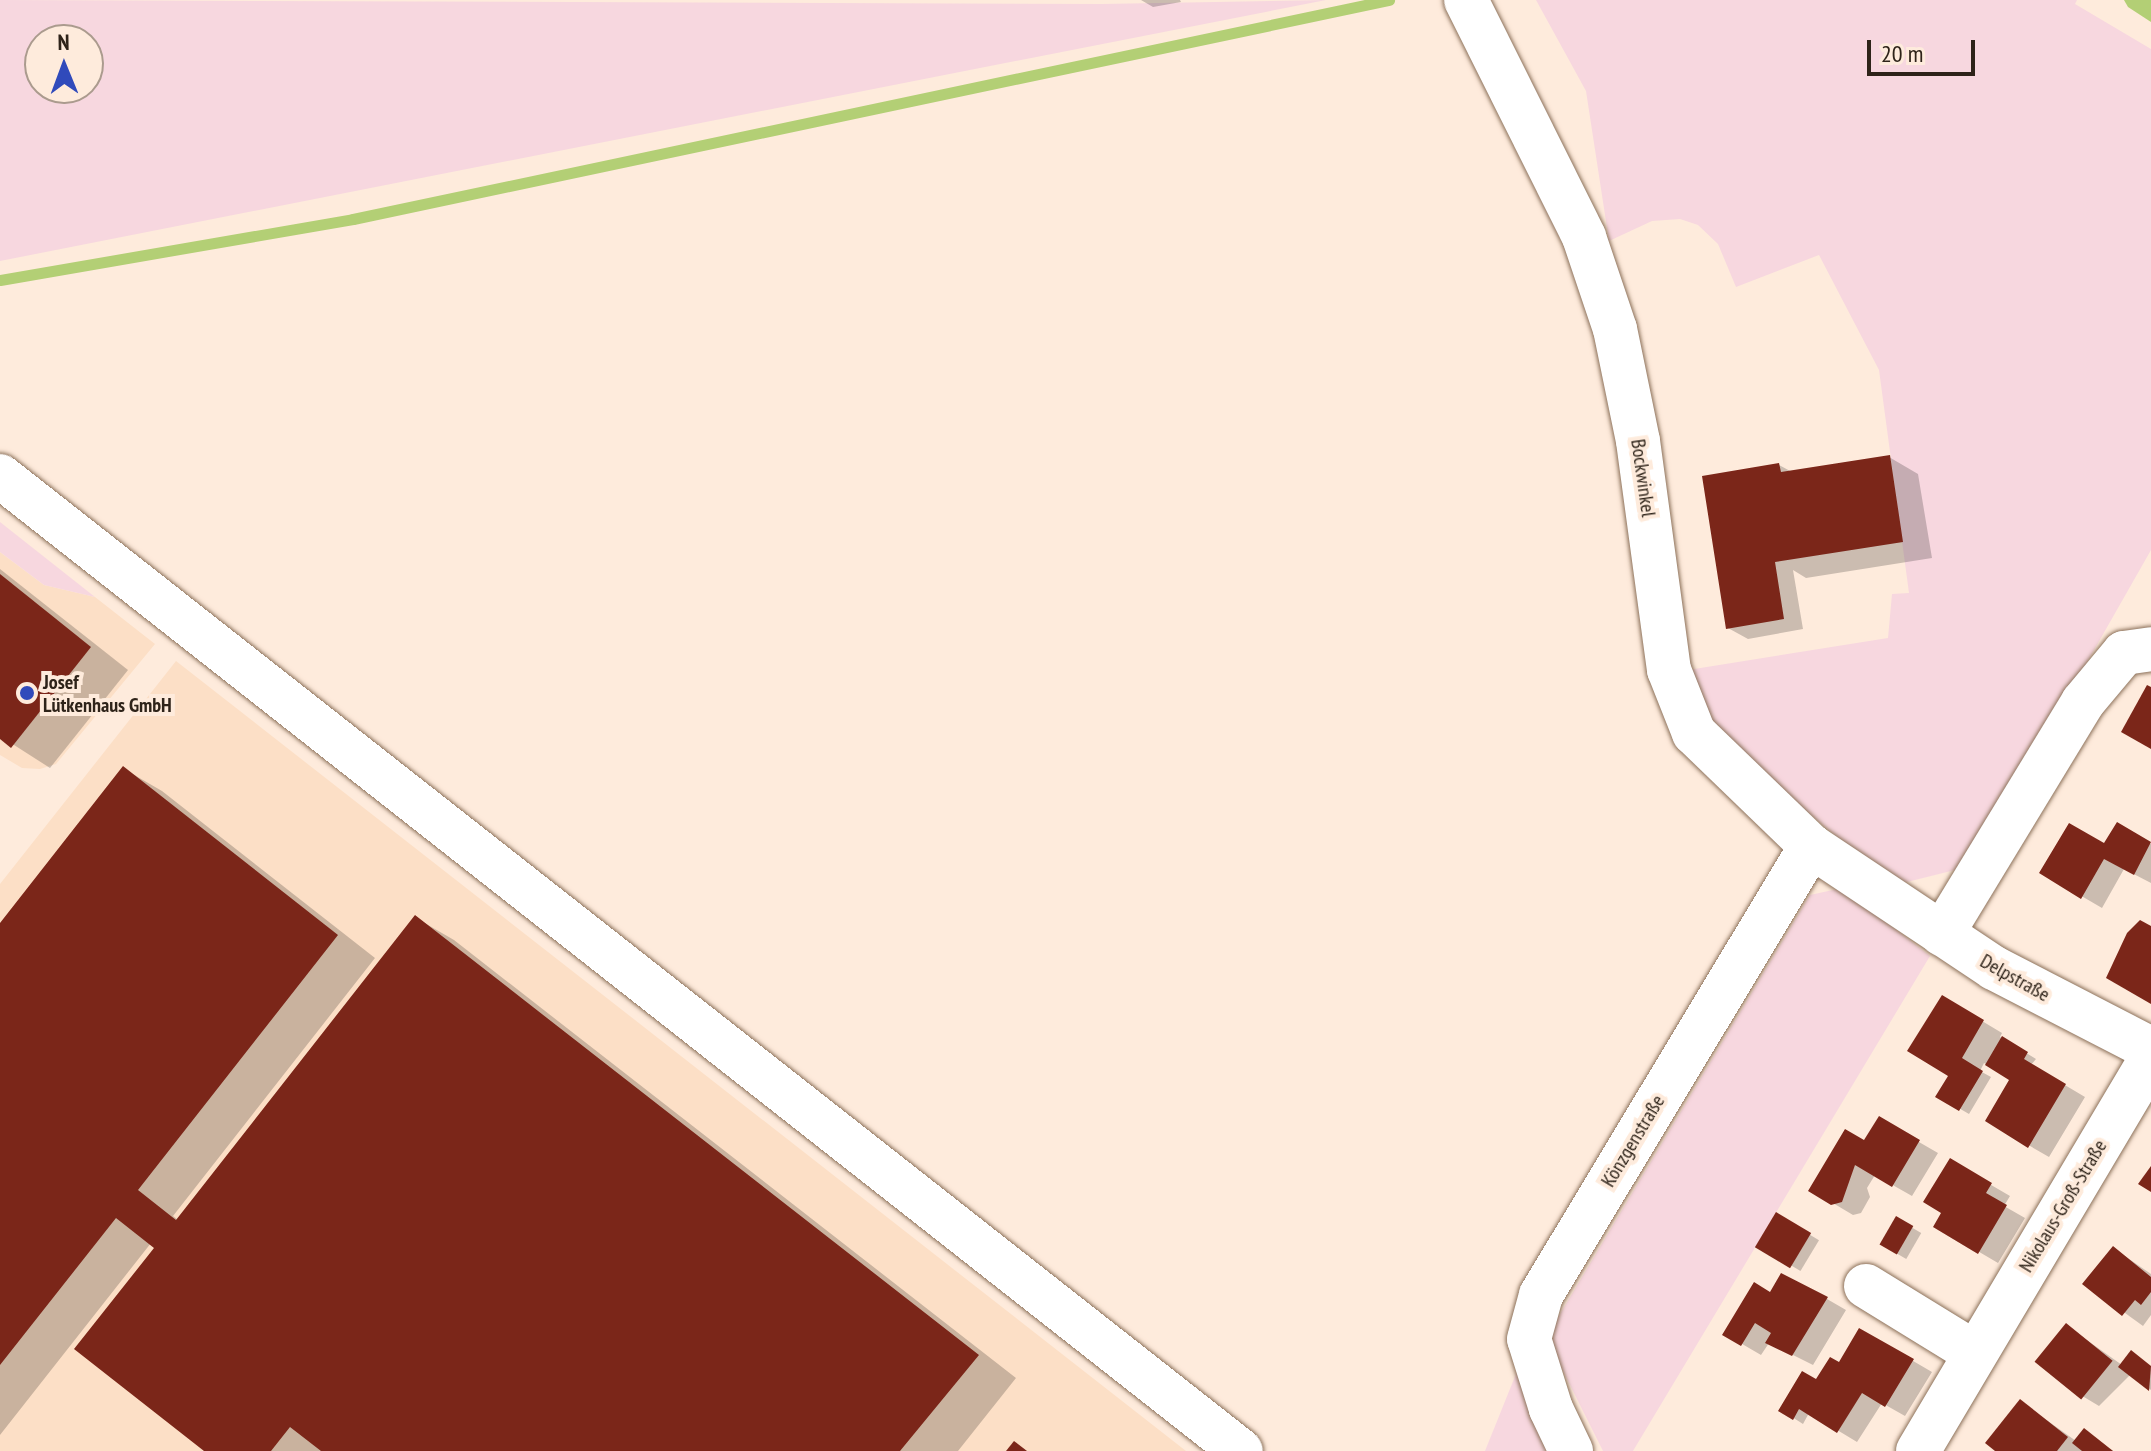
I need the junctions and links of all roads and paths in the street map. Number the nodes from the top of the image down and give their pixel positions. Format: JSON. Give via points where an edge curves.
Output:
{"nodes":[{"id":1,"x":1466,"y":0,"type":"edge"},
{"id":2,"x":0,"y":476,"type":"edge"},
{"id":3,"x":2151,"y":649,"type":"edge"},
{"id":4,"x":1811,"y":846,"type":"junction"},
{"id":5,"x":1887,"y":894,"type":"joint"},
{"id":6,"x":1942,"y":934,"type":"junction"},
{"id":7,"x":2151,"y":1049,"type":"edge"},
{"id":8,"x":2151,"y":1058,"type":"edge"},
{"id":9,"x":1866,"y":1286,"type":"dead end"},
{"id":10,"x":1975,"y":1353,"type":"junction"},
{"id":11,"x":1241,"y":1451,"type":"edge"},
{"id":12,"x":1571,"y":1451,"type":"edge"},
{"id":13,"x":1918,"y":1451,"type":"edge"}],
"edges":[{"from":1,"to":4,"type":"street","name":"Bockwinkel","via":[[1584,237],[1615,329],[1677,695],[1694,733]]},
{"from":2,"to":11,"type":"street"},
{"from":3,"to":6,"type":"street","via":[[2124,653],[2083,702]]},
{"from":4,"to":5,"type":"street","name":"Bockwinkel"},
{"from":4,"to":12,"type":"street","name":"Könzgenstraße","via":[[1541,1295],[1529,1339]]},
{"from":5,"to":6,"type":"street","name":"Delpstraße"},
{"from":6,"to":7,"type":"street","name":"Delpstraße","via":[[1994,968]]},
{"from":8,"to":10,"type":"street","name":"Nikolaus-Groß-Straße"},
{"from":9,"to":10,"type":"street"},
{"from":10,"to":13,"type":"street","name":"Nikolaus-Groß-Straße"}]}
